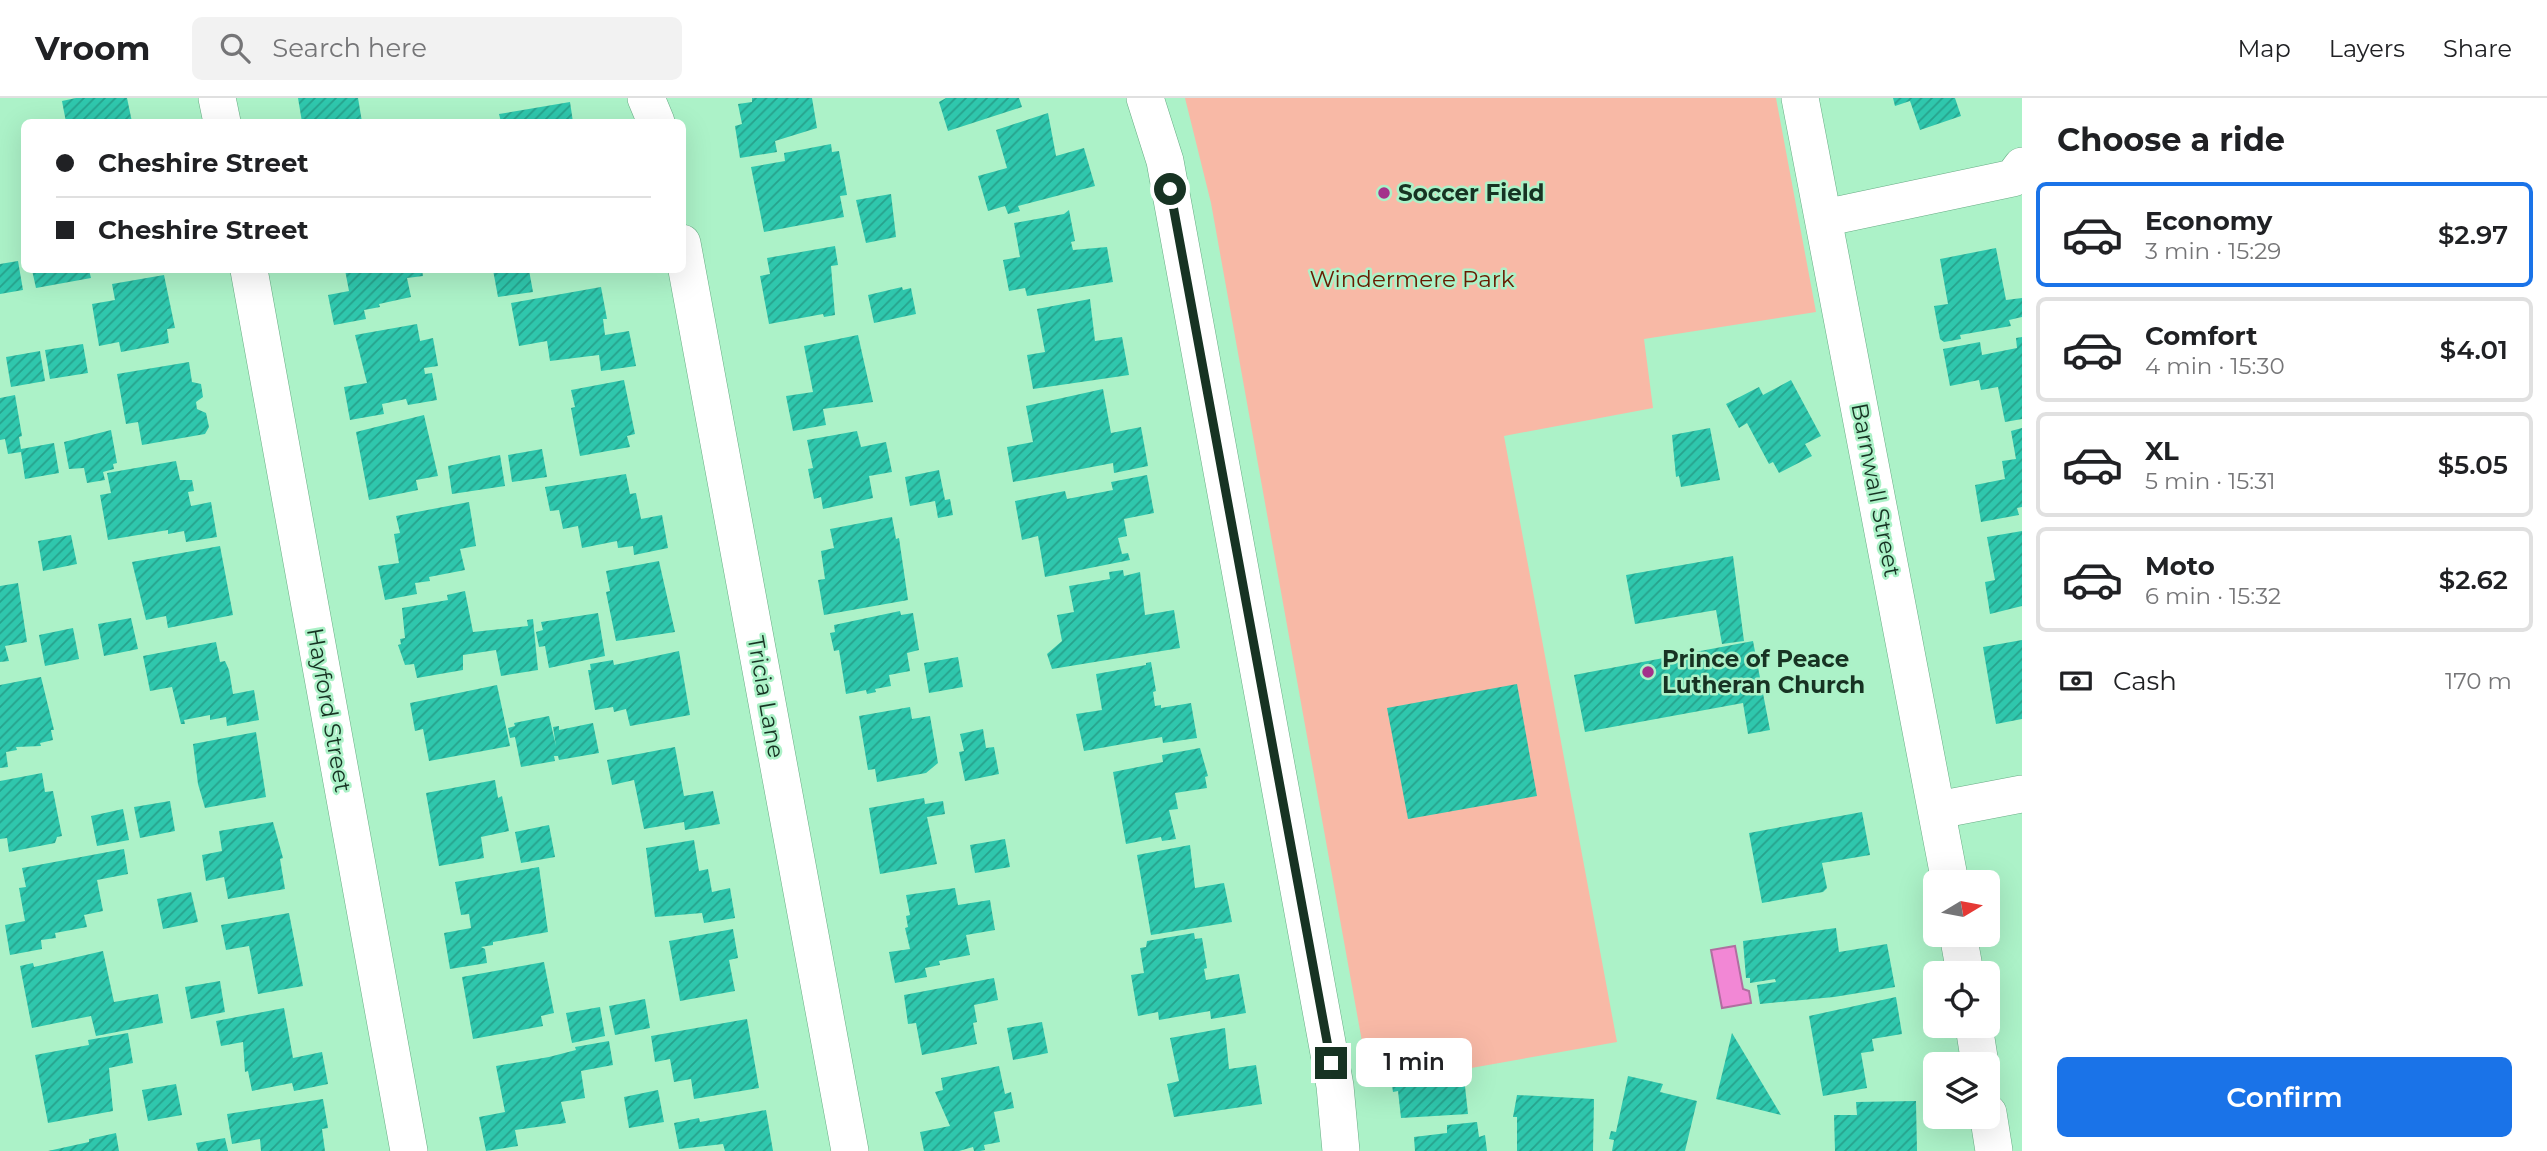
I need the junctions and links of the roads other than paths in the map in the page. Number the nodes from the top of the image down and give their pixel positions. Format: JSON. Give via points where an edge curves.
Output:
{"nodes":[{"id":1,"x":217,"y":98,"type":"edge"},
{"id":2,"x":646,"y":98,"type":"edge"},
{"id":3,"x":1145,"y":98,"type":"edge"},
{"id":4,"x":1800,"y":98,"type":"edge"},
{"id":5,"x":221,"y":119,"type":"edge"},
{"id":6,"x":655,"y":119,"type":"edge"},
{"id":7,"x":2022,"y":166,"type":"edge"},
{"id":8,"x":1824,"y":218,"type":"junction"},
{"id":9,"x":686,"y":265,"type":"edge"},
{"id":10,"x":249,"y":273,"type":"edge"},
{"id":11,"x":2022,"y":794,"type":"edge"},
{"id":12,"x":1938,"y":810,"type":"junction"},
{"id":13,"x":1948,"y":870,"type":"edge"},
{"id":14,"x":1991,"y":1129,"type":"edge"},
{"id":15,"x":409,"y":1151,"type":"edge"},
{"id":16,"x":850,"y":1151,"type":"edge"},
{"id":17,"x":1341,"y":1151,"type":"edge"},
{"id":18,"x":1994,"y":1151,"type":"edge"}],
"edges":[{"from":1,"to":5,"type":"street"},
{"from":2,"to":6,"type":"street"},
{"from":3,"to":17,"type":"street","via":[[1168,175],[1335,1086]]},
{"from":4,"to":8,"type":"street","name":"Barnwall Street"},
{"from":7,"to":8,"type":"street","via":[[2013,178]]},
{"from":8,"to":12,"type":"street","name":"Barnwall Street"},
{"from":9,"to":16,"type":"street","name":"Tricia Lane"},
{"from":10,"to":15,"type":"street","name":"Hayford Street"},
{"from":11,"to":12,"type":"street"},
{"from":12,"to":13,"type":"street","name":"Barnwall Street"},
{"from":14,"to":18,"type":"street"}]}
